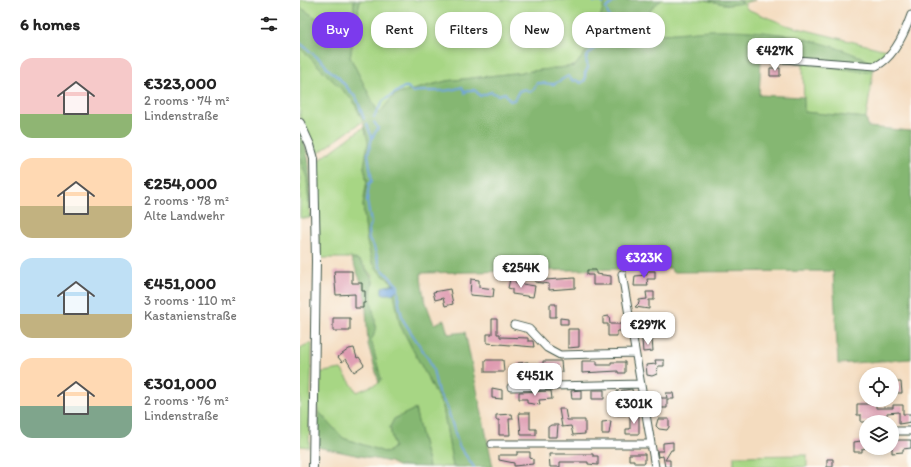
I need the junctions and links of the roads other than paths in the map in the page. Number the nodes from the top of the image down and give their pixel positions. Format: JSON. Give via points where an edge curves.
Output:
{"nodes":[{"id":1,"x":911,"y":15,"type":"edge"},
{"id":2,"x":756,"y":57,"type":"dead end"},
{"id":3,"x":300,"y":123,"type":"edge"},
{"id":4,"x":622,"y":274,"type":"dead end"},
{"id":5,"x":514,"y":325,"type":"dead end"},
{"id":6,"x":635,"y":353,"type":"junction"},
{"id":7,"x":641,"y":384,"type":"junction"},
{"id":8,"x":510,"y":387,"type":"dead end"},
{"id":9,"x":899,"y":431,"type":"edge"},
{"id":10,"x":911,"y":431,"type":"edge"},
{"id":11,"x":492,"y":444,"type":"dead end"},
{"id":12,"x":651,"y":444,"type":"junction"},
{"id":13,"x":313,"y":467,"type":"edge"},
{"id":14,"x":655,"y":467,"type":"edge"}],
"edges":[{"from":1,"to":2,"type":"street","via":[[893,51],[886,60],[876,66]]},
{"from":3,"to":13,"type":"street","via":[[314,159],[316,261]]},
{"from":4,"to":6,"type":"street"},
{"from":5,"to":6,"type":"street","via":[[529,329],[547,348],[560,355]]},
{"from":6,"to":7,"type":"street"},
{"from":7,"to":8,"type":"street"},
{"from":7,"to":12,"type":"street"},
{"from":9,"to":10,"type":"street"},
{"from":11,"to":12,"type":"street"},
{"from":12,"to":14,"type":"street"}]}
